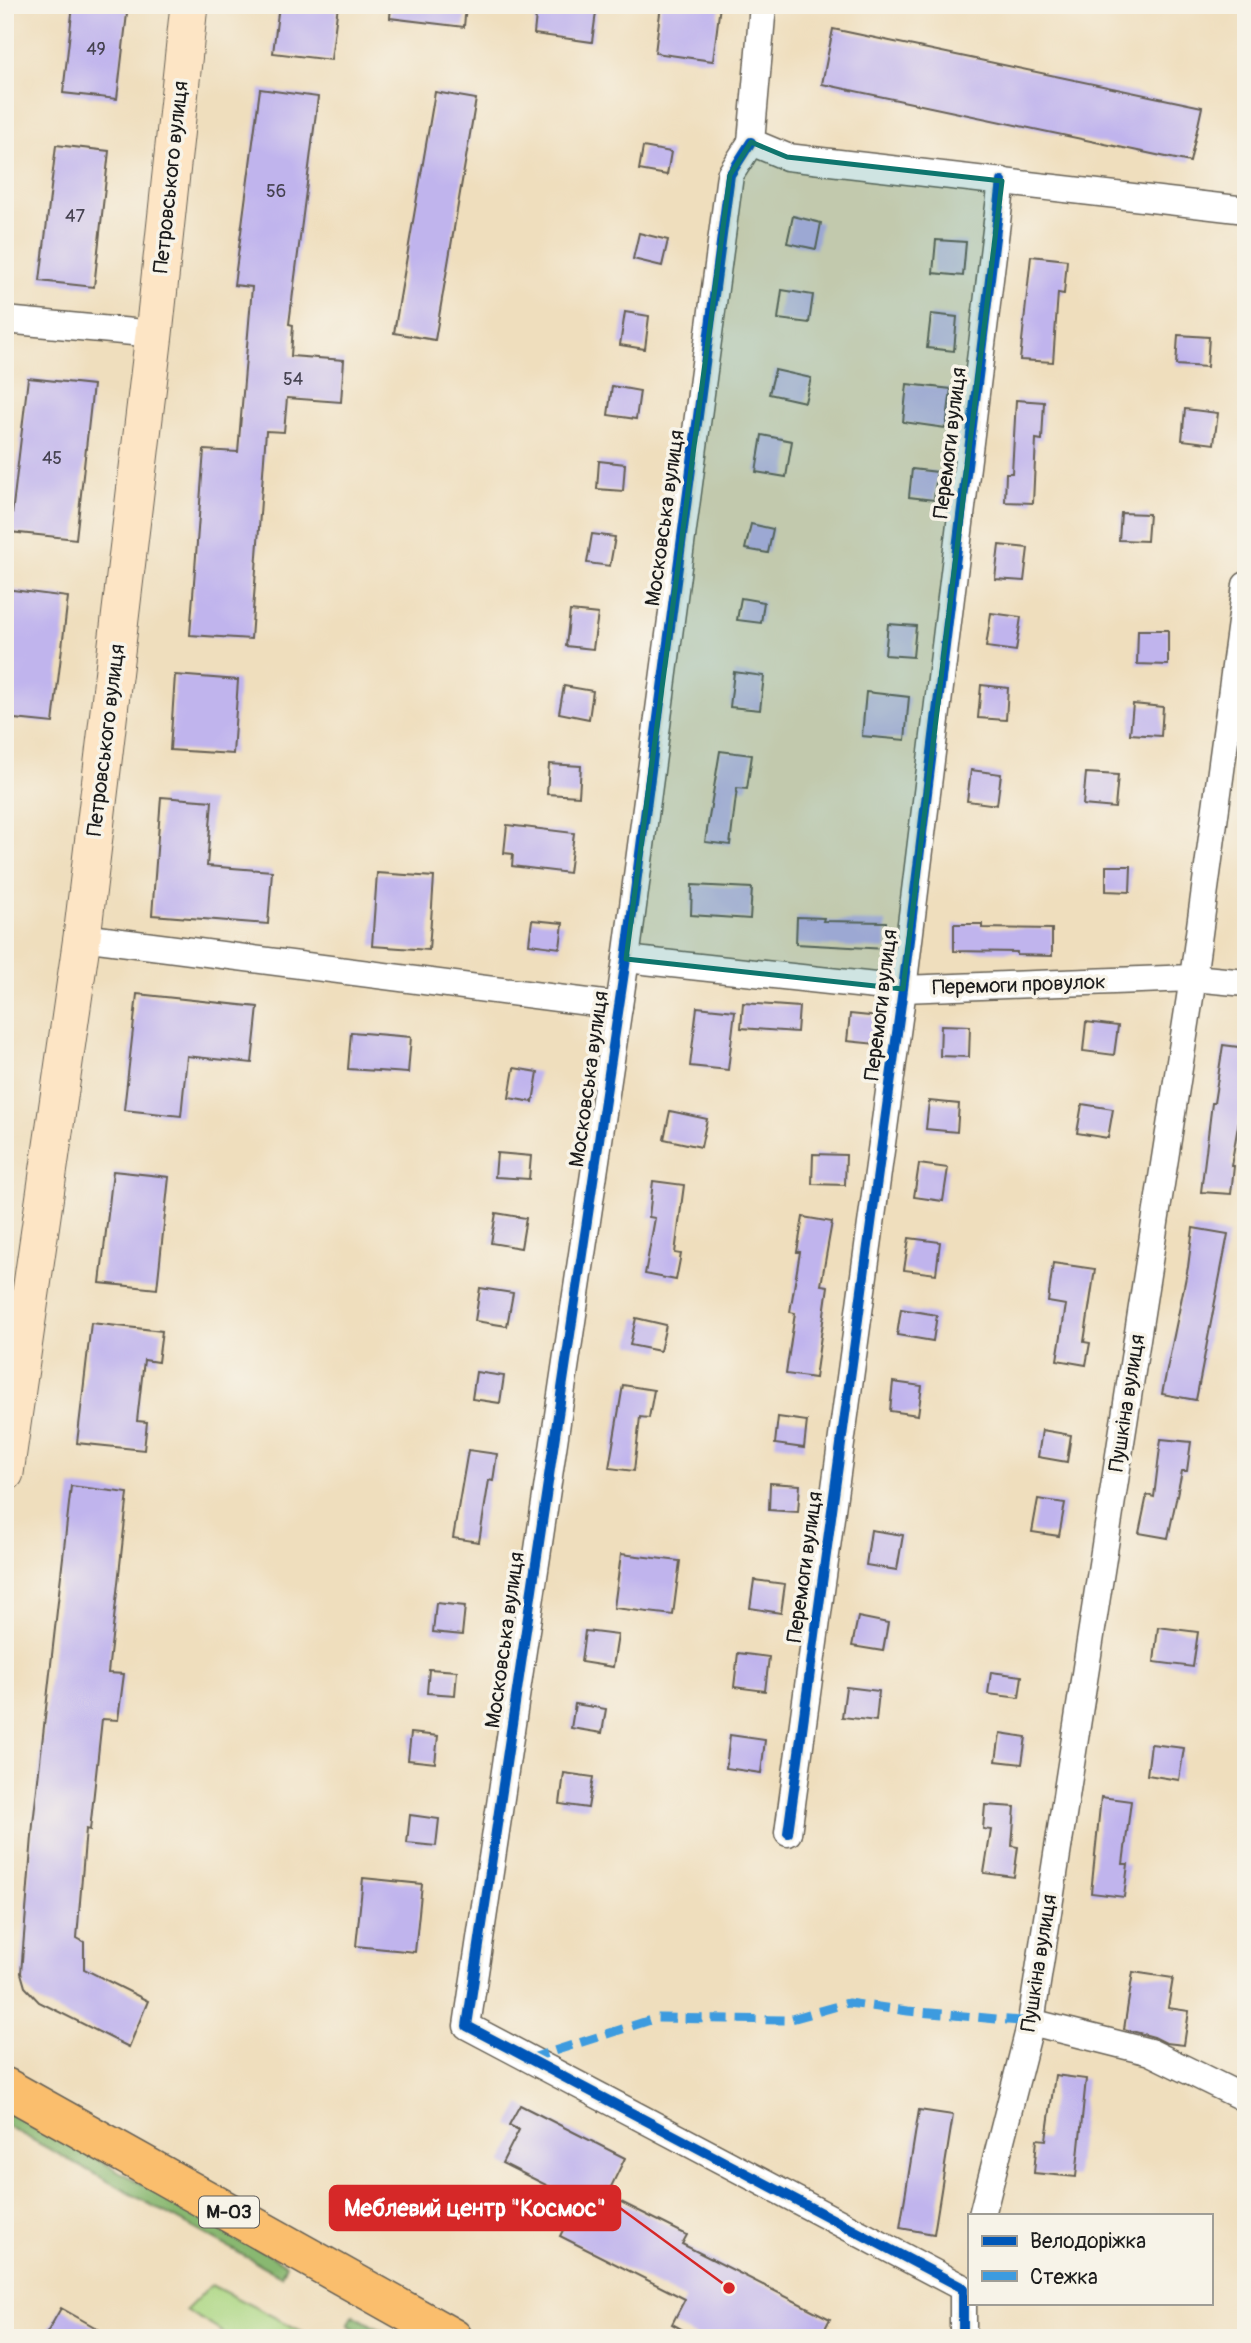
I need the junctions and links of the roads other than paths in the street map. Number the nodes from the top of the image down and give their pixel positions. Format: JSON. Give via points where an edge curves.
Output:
{"nodes":[{"id":1,"x":189,"y":5,"type":"edge"},
{"id":2,"x":763,"y":5,"type":"edge"},
{"id":3,"x":751,"y":142,"type":"junction"},
{"id":4,"x":1002,"y":181,"type":"junction"},
{"id":5,"x":1246,"y":210,"type":"edge"},
{"id":6,"x":5,"y":320,"type":"edge"},
{"id":7,"x":154,"y":334,"type":"junction"},
{"id":8,"x":1246,"y":585,"type":"edge"},
{"id":9,"x":82,"y":937,"type":"junction"},
{"id":10,"x":626,"y":959,"type":"junction"},
{"id":11,"x":1193,"y":978,"type":"junction"},
{"id":12,"x":1246,"y":983,"type":"edge"},
{"id":13,"x":903,"y":989,"type":"junction"},
{"id":14,"x":619,"y":1006,"type":"junction"},
{"id":15,"x":5,"y":1473,"type":"edge"},
{"id":16,"x":788,"y":1833,"type":"dead end"},
{"id":17,"x":1031,"y":2022,"type":"junction"},
{"id":18,"x":5,"y":2087,"type":"edge"},
{"id":19,"x":1246,"y":2099,"type":"edge"},
{"id":20,"x":982,"y":2214,"type":"edge"},
{"id":21,"x":966,"y":2276,"type":"edge"},
{"id":22,"x":453,"y":2338,"type":"edge"},
{"id":23,"x":963,"y":2338,"type":"edge"}],
"edges":[{"from":1,"to":7,"type":"main road","name":"Петровського вулиця"},
{"from":2,"to":3,"type":"street"},
{"from":3,"to":4,"type":"street","via":[[787,157]]},
{"from":3,"to":10,"type":"street","name":"Московська вулиця","via":[[730,175]]},
{"from":4,"to":5,"type":"street"},
{"from":4,"to":13,"type":"street","name":"Перемоги вулиця"},
{"from":6,"to":7,"type":"street"},
{"from":7,"to":9,"type":"main road","name":"Петровського вулиця"},
{"from":8,"to":11,"type":"street","name":"Пушкіна вулиця"},
{"from":9,"to":14,"type":"street"},
{"from":9,"to":15,"type":"main road","name":"Петровського вулиця"},
{"from":10,"to":13,"type":"street","name":"Перемоги провулок"},
{"from":10,"to":14,"type":"street","name":"Московська вулиця"},
{"from":11,"to":12,"type":"street","name":"Перемоги провулок"},
{"from":11,"to":13,"type":"street","name":"Перемоги провулок"},
{"from":11,"to":17,"type":"street","name":"Пушкіна вулиця"},
{"from":13,"to":16,"type":"street","name":"Перемоги вулиця"},
{"from":14,"to":21,"type":"street","name":"Московська вулиця","via":[[467,2026]]},
{"from":17,"to":19,"type":"street","via":[[1150,2052]]},
{"from":17,"to":20,"type":"street","name":"Пушкіна вулиця"},
{"from":18,"to":22,"type":"highway","number":"М-03"},
{"from":21,"to":23,"type":"street"}]}
